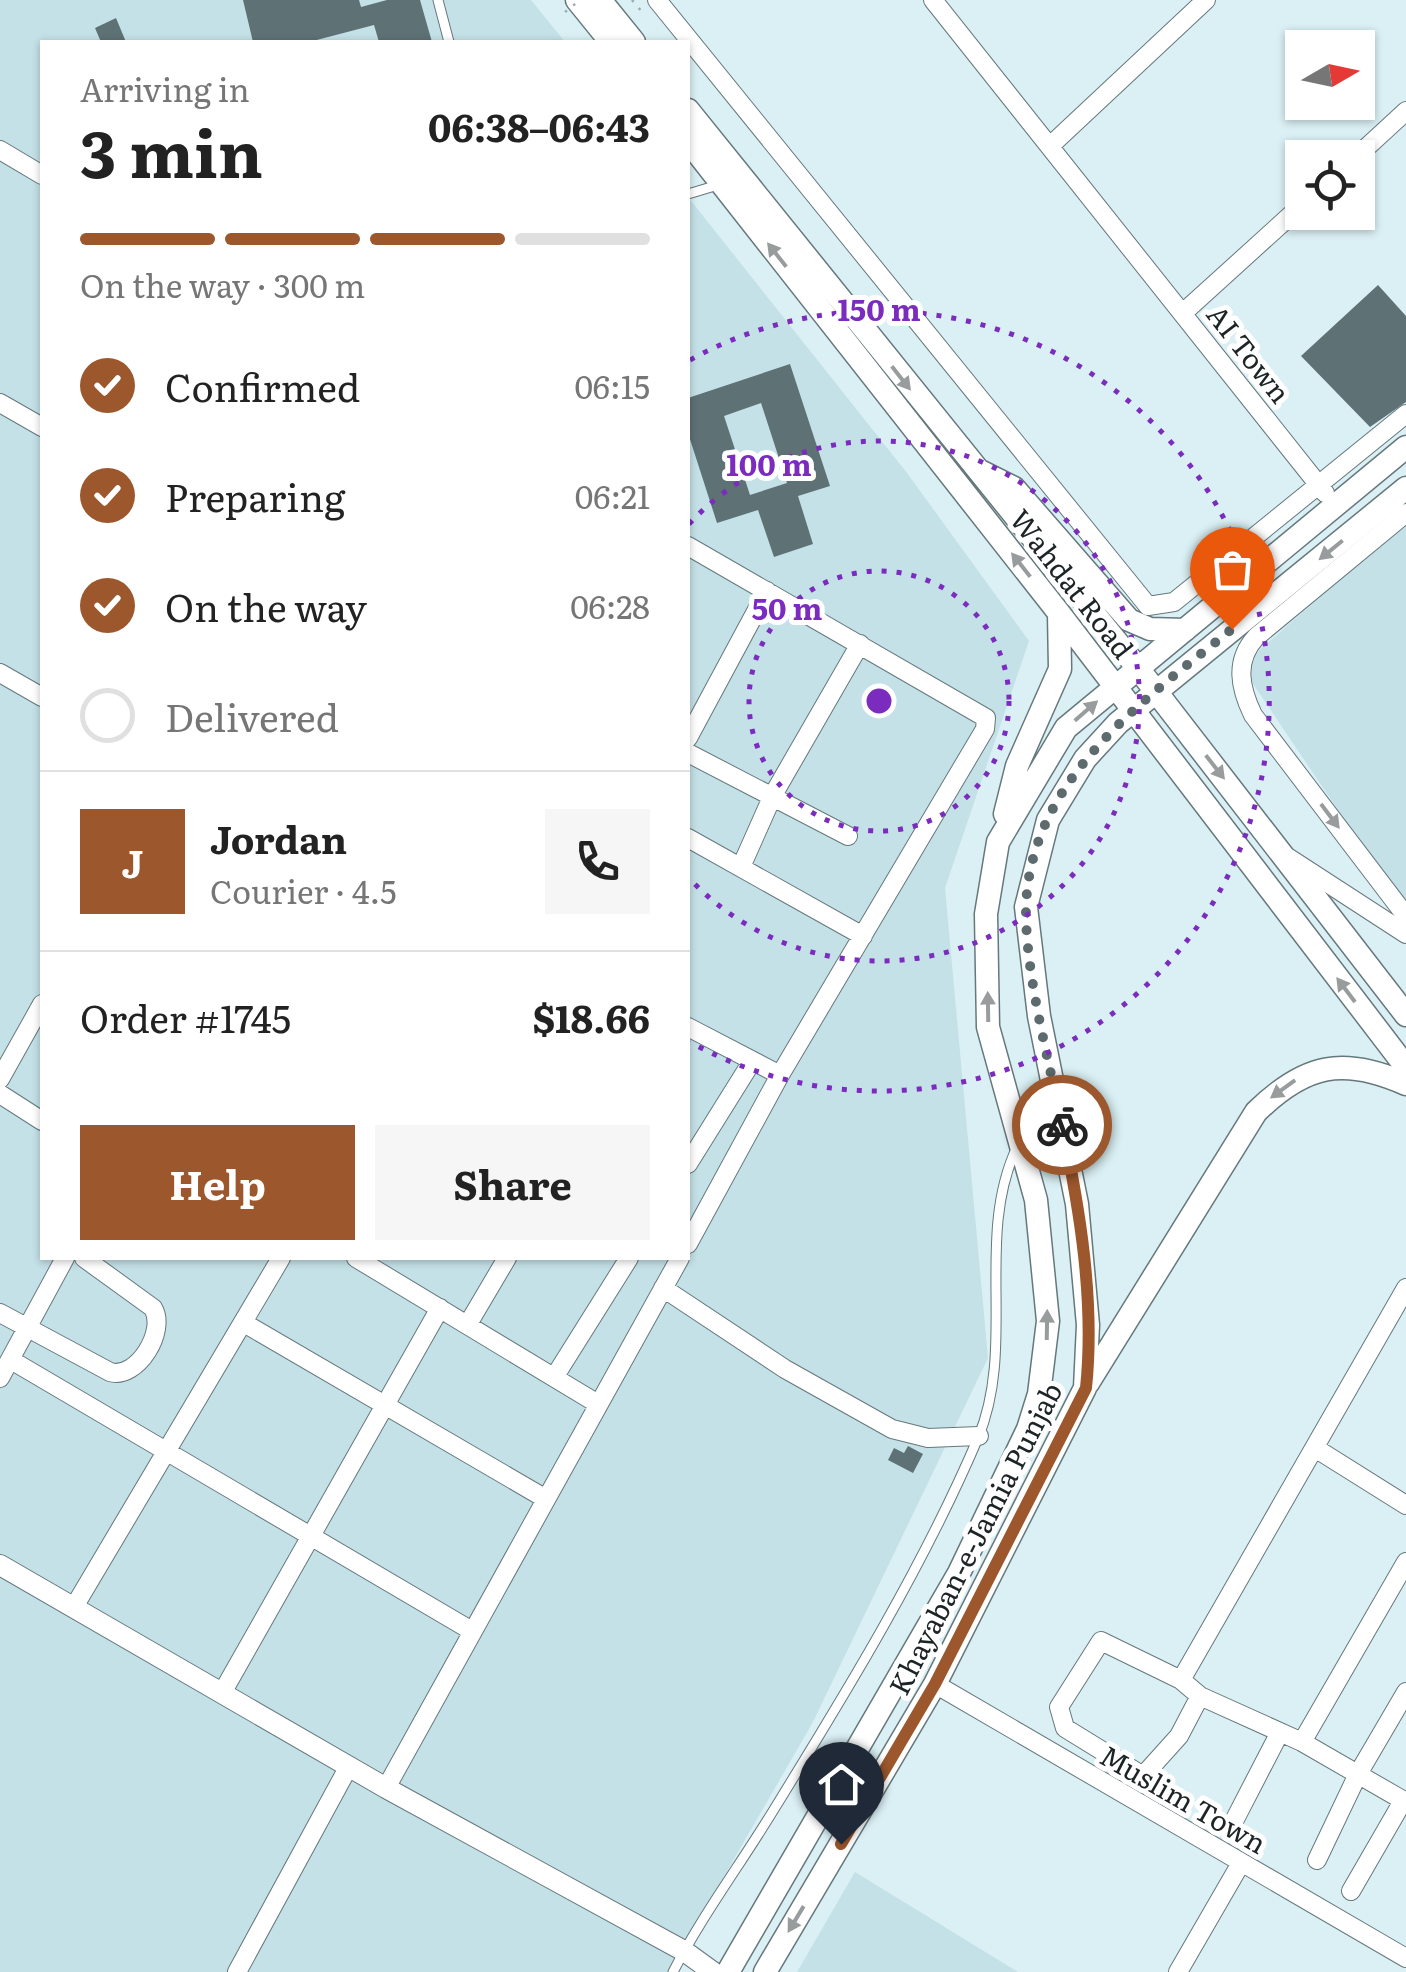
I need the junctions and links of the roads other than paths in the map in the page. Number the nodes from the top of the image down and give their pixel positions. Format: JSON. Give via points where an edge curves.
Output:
{"nodes":[{"id":1,"x":438,"y":0,"type":"edge"},
{"id":2,"x":600,"y":0,"type":"edge"},
{"id":3,"x":657,"y":0,"type":"edge"},
{"id":4,"x":933,"y":0,"type":"edge"},
{"id":5,"x":1206,"y":0,"type":"edge"},
{"id":6,"x":574,"y":4,"type":"edge"},
{"id":7,"x":448,"y":40,"type":"edge"},
{"id":8,"x":609,"y":40,"type":"edge"},
{"id":9,"x":632,"y":40,"type":"edge"},
{"id":10,"x":689,"y":40,"type":"edge"},
{"id":11,"x":690,"y":41,"type":"edge"},
{"id":12,"x":1406,"y":111,"type":"edge"},
{"id":13,"x":690,"y":113,"type":"edge"},
{"id":14,"x":1375,"y":140,"type":"edge"},
{"id":15,"x":690,"y":143,"type":"edge"},
{"id":16,"x":1050,"y":146,"type":"junction"},
{"id":17,"x":0,"y":150,"type":"edge"},
{"id":18,"x":40,"y":174,"type":"edge"},
{"id":19,"x":728,"y":177,"type":"junction"},
{"id":20,"x":690,"y":193,"type":"edge"},
{"id":21,"x":1285,"y":220,"type":"edge"},
{"id":22,"x":1184,"y":312,"type":"junction"},
{"id":23,"x":0,"y":403,"type":"edge"},
{"id":24,"x":1406,"y":414,"type":"edge"},
{"id":25,"x":40,"y":426,"type":"edge"},
{"id":26,"x":1406,"y":447,"type":"edge"},
{"id":27,"x":974,"y":468,"type":"junction"},
{"id":28,"x":1318,"y":485,"type":"junction"},
{"id":29,"x":1406,"y":488,"type":"edge"},
{"id":30,"x":1334,"y":505,"type":"junction"},
{"id":31,"x":1406,"y":513,"type":"edge"},
{"id":32,"x":690,"y":547,"type":"edge"},
{"id":33,"x":767,"y":591,"type":"junction"},
{"id":34,"x":1297,"y":591,"type":"junction"},
{"id":35,"x":1059,"y":613,"type":"junction"},
{"id":36,"x":1185,"y":630,"type":"junction"},
{"id":37,"x":860,"y":644,"type":"junction"},
{"id":38,"x":1138,"y":667,"type":"junction"},
{"id":39,"x":0,"y":673,"type":"edge"},
{"id":40,"x":1115,"y":685,"type":"junction"},
{"id":41,"x":1156,"y":691,"type":"junction"},
{"id":42,"x":40,"y":696,"type":"edge"},
{"id":43,"x":1134,"y":709,"type":"junction"},
{"id":44,"x":690,"y":734,"type":"edge"},
{"id":45,"x":690,"y":753,"type":"edge"},
{"id":46,"x":773,"y":794,"type":"junction"},
{"id":47,"x":848,"y":836,"type":"dead end"},
{"id":48,"x":690,"y":839,"type":"edge"},
{"id":49,"x":998,"y":842,"type":"junction"},
{"id":50,"x":1280,"y":852,"type":"junction"},
{"id":51,"x":741,"y":867,"type":"junction"},
{"id":52,"x":1406,"y":916,"type":"edge"},
{"id":53,"x":1406,"y":934,"type":"edge"},
{"id":54,"x":863,"y":936,"type":"junction"},
{"id":55,"x":40,"y":1008,"type":"edge"},
{"id":56,"x":1406,"y":1015,"type":"edge"},
{"id":57,"x":690,"y":1028,"type":"edge"},
{"id":58,"x":751,"y":1063,"type":"junction"},
{"id":59,"x":1406,"y":1067,"type":"edge"},
{"id":60,"x":780,"y":1075,"type":"junction"},
{"id":61,"x":0,"y":1079,"type":"edge"},
{"id":62,"x":1406,"y":1084,"type":"edge"},
{"id":63,"x":0,"y":1094,"type":"edge"},
{"id":64,"x":40,"y":1120,"type":"edge"},
{"id":65,"x":1020,"y":1141,"type":"junction"},
{"id":66,"x":690,"y":1161,"type":"edge"},
{"id":67,"x":690,"y":1240,"type":"edge"},
{"id":68,"x":64,"y":1260,"type":"edge"},
{"id":69,"x":87,"y":1260,"type":"edge"},
{"id":70,"x":280,"y":1260,"type":"edge"},
{"id":71,"x":506,"y":1260,"type":"edge"},
{"id":72,"x":628,"y":1260,"type":"edge"},
{"id":73,"x":679,"y":1260,"type":"edge"},
{"id":74,"x":377,"y":1263,"type":"edge"},
{"id":75,"x":663,"y":1288,"type":"junction"},
{"id":76,"x":1406,"y":1288,"type":"edge"},
{"id":77,"x":440,"y":1308,"type":"junction"},
{"id":78,"x":0,"y":1313,"type":"edge"},
{"id":79,"x":244,"y":1323,"type":"junction"},
{"id":80,"x":468,"y":1324,"type":"junction"},
{"id":81,"x":28,"y":1329,"type":"junction"},
{"id":82,"x":10,"y":1360,"type":"junction"},
{"id":83,"x":554,"y":1376,"type":"junction"},
{"id":84,"x":0,"y":1378,"type":"edge"},
{"id":85,"x":1039,"y":1394,"type":"junction"},
{"id":86,"x":1081,"y":1398,"type":"junction"},
{"id":87,"x":598,"y":1404,"type":"junction"},
{"id":88,"x":385,"y":1405,"type":"junction"},
{"id":89,"x":978,"y":1436,"type":"junction"},
{"id":90,"x":167,"y":1448,"type":"junction"},
{"id":91,"x":1314,"y":1448,"type":"junction"},
{"id":92,"x":546,"y":1499,"type":"junction"},
{"id":93,"x":1406,"y":1505,"type":"edge"},
{"id":94,"x":312,"y":1534,"type":"junction"},
{"id":95,"x":1406,"y":1562,"type":"edge"},
{"id":96,"x":0,"y":1564,"type":"edge"},
{"id":97,"x":74,"y":1607,"type":"junction"},
{"id":98,"x":472,"y":1632,"type":"junction"},
{"id":99,"x":1181,"y":1680,"type":"junction"},
{"id":100,"x":935,"y":1684,"type":"junction"},
{"id":101,"x":222,"y":1692,"type":"junction"},
{"id":102,"x":1406,"y":1692,"type":"edge"},
{"id":103,"x":1200,"y":1696,"type":"junction"},
{"id":104,"x":1280,"y":1732,"type":"junction"},
{"id":105,"x":1302,"y":1742,"type":"junction"},
{"id":106,"x":349,"y":1766,"type":"junction"},
{"id":107,"x":1358,"y":1774,"type":"junction"},
{"id":108,"x":386,"y":1788,"type":"junction"},
{"id":109,"x":1405,"y":1801,"type":"edge"},
{"id":110,"x":1233,"y":1823,"type":"dead end"},
{"id":111,"x":1318,"y":1860,"type":"dead end"},
{"id":112,"x":1241,"y":1863,"type":"junction"},
{"id":113,"x":1351,"y":1891,"type":"dead end"},
{"id":114,"x":684,"y":1951,"type":"junction"},
{"id":115,"x":1406,"y":1958,"type":"edge"},
{"id":116,"x":237,"y":1972,"type":"edge"},
{"id":117,"x":673,"y":1972,"type":"edge"},
{"id":118,"x":712,"y":1972,"type":"edge"},
{"id":119,"x":728,"y":1972,"type":"edge"},
{"id":120,"x":765,"y":1972,"type":"edge"},
{"id":121,"x":1178,"y":1972,"type":"edge"}],
"edges":[{"from":1,"to":7,"type":"lane"},
{"from":2,"to":9,"type":"main road"},
{"from":3,"to":10,"type":"street"},
{"from":4,"to":16,"type":"street"},
{"from":5,"to":16,"type":"street"},
{"from":6,"to":8,"type":"main road"},
{"from":11,"to":28,"type":"street","via":[[1148,606],[1174,602]]},
{"from":12,"to":14,"type":"street"},
{"from":13,"to":19,"type":"main road","name":"Wahdat Road"},
{"from":15,"to":19,"type":"main road","name":"Wahdat Road"},
{"from":16,"to":22,"type":"street"},
{"from":17,"to":18,"type":"street"},
{"from":19,"to":20,"type":"lane"},
{"from":19,"to":27,"type":"main road","name":"Wahdat Road","one_way":true},
{"from":35,"to":19,"type":"main road","name":"Wahdat Road","one_way":true},
{"from":21,"to":22,"type":"street","name":"AI Town"},
{"from":22,"to":28,"type":"street","name":"AI Town"},
{"from":23,"to":25,"type":"street"},
{"from":24,"to":28,"type":"street"},
{"from":26,"to":30,"type":"main road","name":"Khayaban-e-Jamia Punjab"},
{"from":27,"to":36,"type":"main road","via":[[1014,488],[1129,620],[1150,629]]},
{"from":27,"to":38,"type":"main road","name":"Wahdat Road"},
{"from":28,"to":30,"type":"street","name":"AI Town"},
{"from":29,"to":34,"type":"main road","name":"Khayaban-e-Jamia Punjab","one_way":true},
{"from":30,"to":36,"type":"main road","name":"Khayaban-e-Jamia Punjab"},
{"from":31,"to":34,"type":"street"},
{"from":32,"to":33,"type":"street"},
{"from":33,"to":37,"type":"street"},
{"from":33,"to":44,"type":"street"},
{"from":34,"to":41,"type":"main road","name":"Khayaban-e-Jamia Punjab"},
{"from":34,"to":52,"type":"street","one_way":true,"via":[[1247,648],[1240,682]]},
{"from":35,"to":40,"type":"main road","name":"Wahdat Road"},
{"from":35,"to":49,"type":"main road","via":[[1060,669],[1018,766]]},
{"from":36,"to":38,"type":"main road","name":"Khayaban-e-Jamia Punjab"},
{"from":37,"to":46,"type":"street"},
{"from":37,"to":54,"type":"street","via":[[986,718]]},
{"from":38,"to":40,"type":"main road","name":"Khayaban-e-Jamia Punjab"},
{"from":38,"to":41,"type":"main road","name":"Wahdat Road"},
{"from":39,"to":42,"type":"street"},
{"from":40,"to":43,"type":"main road","name":"Wahdat Road"},
{"from":49,"to":40,"type":"main road","name":"Khayaban-e-Jamia Punjab","one_way":true,"via":[[1066,728]]},
{"from":41,"to":43,"type":"main road","name":"Khayaban-e-Jamia Punjab"},
{"from":41,"to":50,"type":"main road","name":"Wahdat Road","one_way":true},
{"from":59,"to":43,"type":"main road","name":"Wahdat Road","one_way":true},
{"from":43,"to":86,"type":"main road","name":"Khayaban-e-Jamia Punjab","via":[[1085,759],[1048,820],[1026,906],[1077,1204],[1088,1326]]},
{"from":45,"to":46,"type":"street"},
{"from":46,"to":47,"type":"street"},
{"from":46,"to":51,"type":"street"},
{"from":48,"to":51,"type":"street"},
{"from":65,"to":49,"type":"main road","name":"Khayaban-e-Jamia Punjab","one_way":true,"via":[[988,1027],[986,914]]},
{"from":50,"to":53,"type":"street"},
{"from":50,"to":56,"type":"main road","name":"Wahdat Road"},
{"from":51,"to":54,"type":"street"},
{"from":54,"to":60,"type":"street"},
{"from":55,"to":61,"type":"street"},
{"from":57,"to":58,"type":"street"},
{"from":58,"to":60,"type":"street"},
{"from":58,"to":66,"type":"street"},
{"from":60,"to":67,"type":"street"},
{"from":62,"to":86,"type":"main road","one_way":true,"via":[[1368,1067],[1327,1068],[1284,1084],[1256,1112]]},
{"from":63,"to":64,"type":"street"},
{"from":85,"to":65,"type":"main road","name":"Khayaban-e-Jamia Punjab","one_way":true,"via":[[1048,1322],[1045,1261]]},
{"from":65,"to":89,"type":"lane","via":[[1002,1180],[997,1346]]},
{"from":68,"to":81,"type":"street"},
{"from":69,"to":81,"type":"street","via":[[158,1317],[132,1372],[110,1372]]},
{"from":70,"to":79,"type":"street"},
{"from":71,"to":80,"type":"street"},
{"from":72,"to":83,"type":"street"},
{"from":73,"to":75,"type":"street"},
{"from":74,"to":77,"type":"street"},
{"from":75,"to":87,"type":"street"},
{"from":75,"to":89,"type":"street","via":[[892,1429],[928,1438]]},
{"from":76,"to":91,"type":"street"},
{"from":77,"to":80,"type":"street"},
{"from":77,"to":88,"type":"street"},
{"from":78,"to":81,"type":"street"},
{"from":79,"to":88,"type":"street"},
{"from":79,"to":90,"type":"street"},
{"from":80,"to":83,"type":"street"},
{"from":81,"to":82,"type":"street"},
{"from":82,"to":84,"type":"street"},
{"from":82,"to":90,"type":"street"},
{"from":83,"to":87,"type":"street"},
{"from":85,"to":86,"type":"main road"},
{"from":85,"to":119,"type":"main road","name":"Khayaban-e-Jamia Punjab","via":[[959,1572]]},
{"from":86,"to":100,"type":"main road","name":"Khayaban-e-Jamia Punjab"},
{"from":87,"to":92,"type":"street"},
{"from":88,"to":92,"type":"street"},
{"from":88,"to":94,"type":"street"},
{"from":89,"to":114,"type":"lane","via":[[889,1616]]},
{"from":90,"to":94,"type":"street"},
{"from":90,"to":97,"type":"street"},
{"from":91,"to":93,"type":"street"},
{"from":91,"to":99,"type":"street"},
{"from":92,"to":98,"type":"street"},
{"from":94,"to":98,"type":"street"},
{"from":94,"to":101,"type":"street"},
{"from":95,"to":105,"type":"street"},
{"from":96,"to":97,"type":"street"},
{"from":97,"to":101,"type":"street"},
{"from":98,"to":108,"type":"street"},
{"from":99,"to":103,"type":"street"},
{"from":99,"to":103,"type":"street","via":[[1100,1641],[1058,1708],[1064,1728],[1144,1776],[1179,1736]]},
{"from":100,"to":112,"type":"street","name":"Muslim Town"},
{"from":100,"to":120,"type":"main road","name":"Khayaban-e-Jamia Punjab","one_way":true},
{"from":101,"to":106,"type":"street"},
{"from":102,"to":107,"type":"street"},
{"from":103,"to":104,"type":"street"},
{"from":104,"to":105,"type":"street"},
{"from":104,"to":110,"type":"street"},
{"from":105,"to":107,"type":"street"},
{"from":106,"to":108,"type":"street"},
{"from":106,"to":116,"type":"street"},
{"from":107,"to":109,"type":"street"},
{"from":107,"to":111,"type":"street"},
{"from":108,"to":114,"type":"street"},
{"from":109,"to":113,"type":"street"},
{"from":112,"to":115,"type":"street","name":"Muslim Town"},
{"from":112,"to":121,"type":"street"},
{"from":114,"to":117,"type":"lane"},
{"from":114,"to":118,"type":"street"}]}
